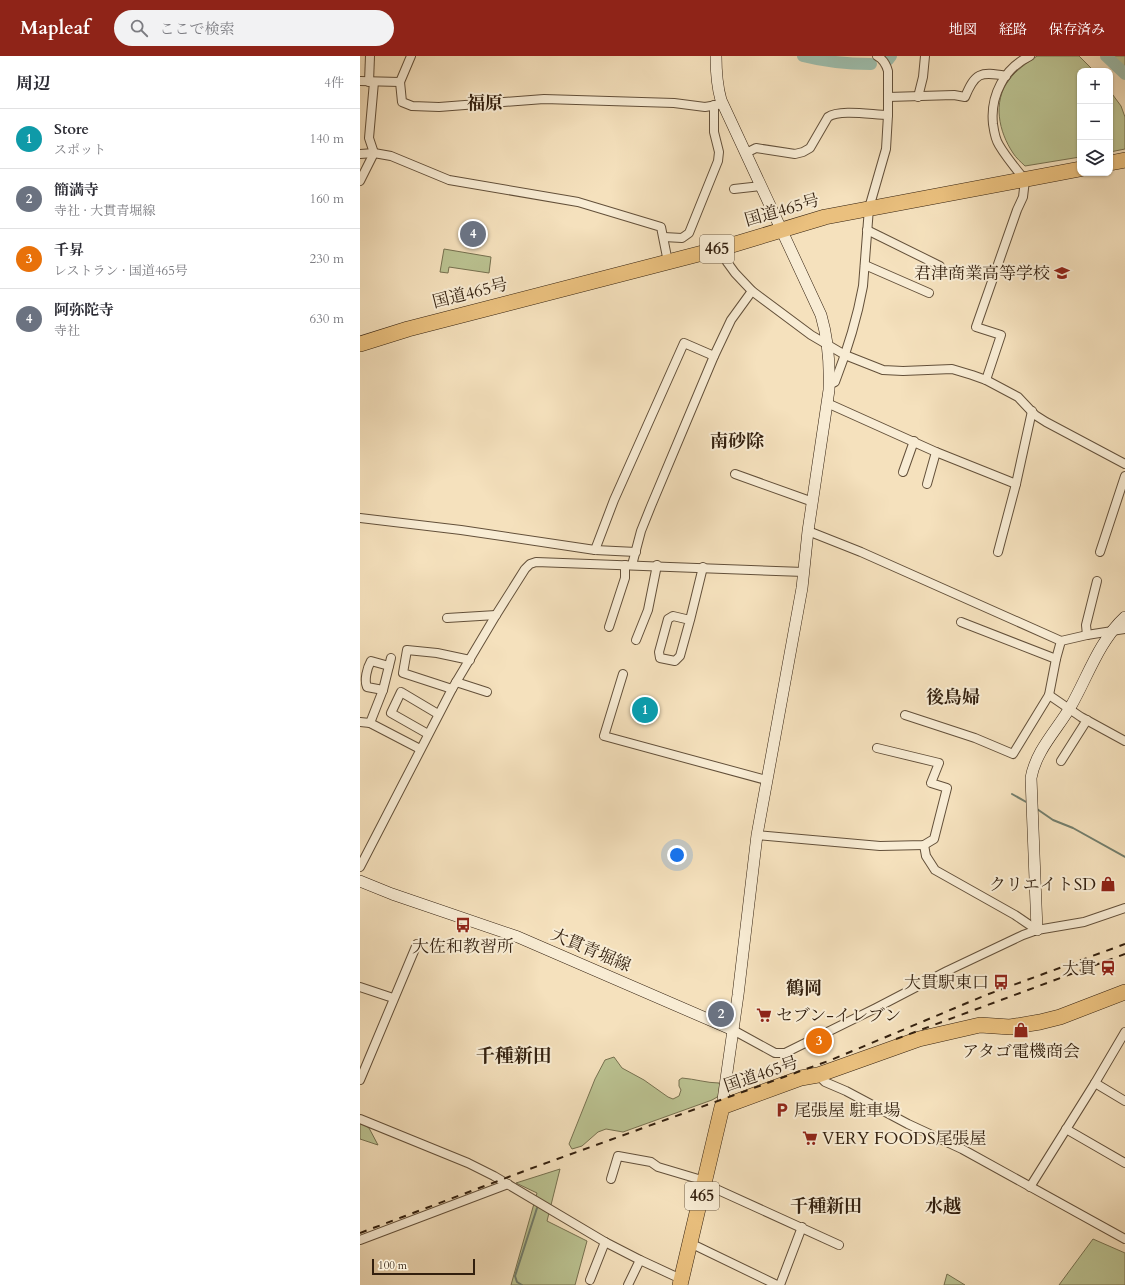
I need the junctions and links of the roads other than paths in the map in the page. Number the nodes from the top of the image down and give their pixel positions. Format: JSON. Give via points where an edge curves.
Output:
{"nodes":[{"id":1,"x":370,"y":56,"type":"edge"},
{"id":2,"x":412,"y":56,"type":"edge"},
{"id":3,"x":716,"y":56,"type":"edge"},
{"id":4,"x":925,"y":56,"type":"edge"},
{"id":5,"x":1030,"y":56,"type":"edge"},
{"id":6,"x":879,"y":57,"type":"edge"},
{"id":7,"x":1006,"y":76,"type":"junction"},
{"id":8,"x":360,"y":81,"type":"edge"},
{"id":9,"x":372,"y":82,"type":"junction"},
{"id":10,"x":400,"y":82,"type":"junction"},
{"id":11,"x":888,"y":97,"type":"junction"},
{"id":12,"x":918,"y":97,"type":"junction"},
{"id":13,"x":718,"y":105,"type":"junction"},
{"id":14,"x":888,"y":115,"type":"junction"},
{"id":15,"x":374,"y":153,"type":"junction"},
{"id":16,"x":746,"y":153,"type":"junction"},
{"id":17,"x":360,"y":154,"type":"edge"},
{"id":18,"x":1125,"y":160,"type":"edge"},
{"id":19,"x":1113,"y":162,"type":"edge"},
{"id":20,"x":1077,"y":169,"type":"edge"},
{"id":21,"x":1025,"y":180,"type":"junction"},
{"id":22,"x":360,"y":181,"type":"edge"},
{"id":23,"x":761,"y":186,"type":"junction"},
{"id":24,"x":734,"y":189,"type":"dead end"},
{"id":25,"x":869,"y":208,"type":"junction"},
{"id":26,"x":781,"y":229,"type":"junction"},
{"id":27,"x":867,"y":230,"type":"junction"},
{"id":28,"x":664,"y":237,"type":"junction"},
{"id":29,"x":722,"y":248,"type":"junction"},
{"id":30,"x":668,"y":262,"type":"junction"},
{"id":31,"x":865,"y":265,"type":"junction"},
{"id":32,"x":940,"y":266,"type":"dead end"},
{"id":33,"x":752,"y":291,"type":"junction"},
{"id":34,"x":929,"y":293,"type":"dead end"},
{"id":35,"x":360,"y":344,"type":"edge"},
{"id":36,"x":826,"y":344,"type":"junction"},
{"id":37,"x":845,"y":355,"type":"junction"},
{"id":38,"x":714,"y":356,"type":"junction"},
{"id":39,"x":986,"y":380,"type":"junction"},
{"id":40,"x":829,"y":385,"type":"junction"},
{"id":41,"x":828,"y":403,"type":"junction"},
{"id":42,"x":1032,"y":411,"type":"junction"},
{"id":43,"x":914,"y":441,"type":"junction"},
{"id":44,"x":936,"y":452,"type":"junction"},
{"id":45,"x":1125,"y":464,"type":"edge"},
{"id":46,"x":903,"y":472,"type":"dead end"},
{"id":47,"x":735,"y":474,"type":"dead end"},
{"id":48,"x":1125,"y":476,"type":"edge"},
{"id":49,"x":927,"y":484,"type":"dead end"},
{"id":50,"x":1016,"y":484,"type":"junction"},
{"id":51,"x":813,"y":502,"type":"junction"},
{"id":52,"x":360,"y":518,"type":"edge"},
{"id":53,"x":808,"y":531,"type":"junction"},
{"id":54,"x":595,"y":550,"type":"junction"},
{"id":55,"x":636,"y":552,"type":"junction"},
{"id":56,"x":998,"y":552,"type":"dead end"},
{"id":57,"x":1100,"y":552,"type":"dead end"},
{"id":58,"x":629,"y":565,"type":"junction"},
{"id":59,"x":657,"y":565,"type":"junction"},
{"id":60,"x":703,"y":567,"type":"junction"},
{"id":61,"x":804,"y":572,"type":"junction"},
{"id":62,"x":1098,"y":581,"type":"dead end"},
{"id":63,"x":496,"y":614,"type":"junction"},
{"id":64,"x":1125,"y":617,"type":"edge"},
{"id":65,"x":448,"y":618,"type":"dead end"},
{"id":66,"x":690,"y":620,"type":"junction"},
{"id":67,"x":961,"y":622,"type":"dead end"},
{"id":68,"x":609,"y":627,"type":"dead end"},
{"id":69,"x":1125,"y":629,"type":"edge"},
{"id":70,"x":1111,"y":631,"type":"junction"},
{"id":71,"x":1087,"y":635,"type":"junction"},
{"id":72,"x":636,"y":640,"type":"dead end"},
{"id":73,"x":1061,"y":641,"type":"junction"},
{"id":74,"x":1056,"y":659,"type":"junction"},
{"id":75,"x":470,"y":660,"type":"junction"},
{"id":76,"x":623,"y":674,"type":"dead end"},
{"id":77,"x":454,"y":686,"type":"junction"},
{"id":78,"x":383,"y":690,"type":"junction"},
{"id":79,"x":487,"y":692,"type":"dead end"},
{"id":80,"x":1049,"y":695,"type":"junction"},
{"id":81,"x":1070,"y":708,"type":"junction"},
{"id":82,"x":438,"y":714,"type":"junction"},
{"id":83,"x":905,"y":715,"type":"dead end"},
{"id":84,"x":1087,"y":720,"type":"junction"},
{"id":85,"x":360,"y":722,"type":"edge"},
{"id":86,"x":370,"y":723,"type":"junction"},
{"id":87,"x":428,"y":734,"type":"junction"},
{"id":88,"x":1125,"y":740,"type":"edge"},
{"id":89,"x":877,"y":748,"type":"dead end"},
{"id":90,"x":420,"y":749,"type":"junction"},
{"id":91,"x":1061,"y":761,"type":"dead end"},
{"id":92,"x":766,"y":780,"type":"junction"},
{"id":93,"x":757,"y":835,"type":"junction"},
{"id":94,"x":924,"y":845,"type":"junction"},
{"id":95,"x":360,"y":867,"type":"edge"},
{"id":96,"x":360,"y":881,"type":"edge"},
{"id":97,"x":1125,"y":908,"type":"edge"},
{"id":98,"x":1037,"y":930,"type":"junction"},
{"id":99,"x":416,"y":944,"type":"dead end"},
{"id":100,"x":360,"y":987,"type":"edge"},
{"id":101,"x":1125,"y":992,"type":"edge"},
{"id":102,"x":393,"y":998,"type":"junction"},
{"id":103,"x":733,"y":1030,"type":"junction"},
{"id":104,"x":1124,"y":1036,"type":"edge"},
{"id":105,"x":818,"y":1075,"type":"junction"},
{"id":106,"x":360,"y":1080,"type":"edge"},
{"id":107,"x":1095,"y":1083,"type":"junction"},
{"id":108,"x":1125,"y":1101,"type":"edge"},
{"id":109,"x":722,"y":1107,"type":"junction"},
{"id":110,"x":360,"y":1119,"type":"edge"},
{"id":111,"x":1066,"y":1130,"type":"junction"},
{"id":112,"x":1125,"y":1163,"type":"edge"},
{"id":113,"x":611,"y":1179,"type":"dead end"},
{"id":114,"x":705,"y":1182,"type":"junction"},
{"id":115,"x":508,"y":1184,"type":"junction"},
{"id":116,"x":1030,"y":1187,"type":"junction"},
{"id":117,"x":802,"y":1227,"type":"junction"},
{"id":118,"x":1125,"y":1238,"type":"edge"},
{"id":119,"x":360,"y":1240,"type":"edge"},
{"id":120,"x":605,"y":1242,"type":"junction"},
{"id":121,"x":690,"y":1243,"type":"junction"},
{"id":122,"x":839,"y":1245,"type":"dead end"},
{"id":123,"x":640,"y":1260,"type":"junction"},
{"id":124,"x":590,"y":1280,"type":"dead end"},
{"id":125,"x":681,"y":1282,"type":"edge"},
{"id":126,"x":628,"y":1285,"type":"edge"},
{"id":127,"x":777,"y":1285,"type":"edge"},
{"id":128,"x":780,"y":1285,"type":"edge"}],
"edges":[{"from":1,"to":9,"type":"street"},
{"from":2,"to":10,"type":"street"},
{"from":3,"to":13,"type":"street"},
{"from":4,"to":12,"type":"street","via":[[924,77]]},
{"from":5,"to":7,"type":"street","via":[[1013,67]]},
{"from":6,"to":11,"type":"street","via":[[886,64],[888,72]]},
{"from":7,"to":12,"type":"street","via":[[984,73],[977,76],[965,97]]},
{"from":7,"to":21,"type":"street","via":[[996,92],[993,106],[994,133],[999,145]]},
{"from":8,"to":9,"type":"street"},
{"from":9,"to":10,"type":"street"},
{"from":9,"to":15,"type":"street","via":[[369,138]]},
{"from":10,"to":13,"type":"street","via":[[402,102],[412,106],[439,107],[544,99],[674,103],[705,107]]},
{"from":11,"to":12,"type":"street"},
{"from":11,"to":14,"type":"street"},
{"from":13,"to":16,"type":"street"},
{"from":13,"to":28,"type":"street","via":[[714,132],[719,152],[711,182],[689,233],[682,238]]},
{"from":14,"to":16,"type":"street","via":[[831,115],[810,148],[803,152],[795,154],[756,148]]},
{"from":14,"to":25,"type":"street","via":[[886,148]]},
{"from":15,"to":17,"type":"street"},
{"from":15,"to":22,"type":"street"},
{"from":15,"to":28,"type":"street","via":[[391,156],[449,180],[578,202],[661,226]]},
{"from":16,"to":23,"type":"street"},
{"from":18,"to":19,"type":"highway"},
{"from":20,"to":21,"type":"highway","name":"国道465号","number":"465"},
{"from":21,"to":25,"type":"highway","name":"国道465号","number":"465"},
{"from":21,"to":39,"type":"street","via":[[1024,197],[1017,210],[976,327],[1001,335]]},
{"from":23,"to":24,"type":"street"},
{"from":23,"to":26,"type":"street"},
{"from":25,"to":26,"type":"highway","name":"国道465号","number":"465"},
{"from":25,"to":27,"type":"street"},
{"from":26,"to":29,"type":"highway","name":"国道465号","number":"465"},
{"from":26,"to":36,"type":"street","via":[[821,315]]},
{"from":27,"to":31,"type":"street"},
{"from":27,"to":32,"type":"street"},
{"from":28,"to":30,"type":"street"},
{"from":29,"to":30,"type":"highway","name":"国道465号","number":"465"},
{"from":29,"to":33,"type":"street","via":[[727,262]]},
{"from":30,"to":35,"type":"highway","name":"国道465号","number":"465","via":[[408,329]]},
{"from":31,"to":34,"type":"street"},
{"from":31,"to":37,"type":"street","via":[[861,299]]},
{"from":33,"to":36,"type":"street"},
{"from":33,"to":38,"type":"street","via":[[731,320]]},
{"from":36,"to":37,"type":"street"},
{"from":36,"to":40,"type":"street","via":[[830,371]]},
{"from":37,"to":39,"type":"street","via":[[883,370],[952,369]]},
{"from":37,"to":40,"type":"street","via":[[835,382]]},
{"from":38,"to":54,"type":"street","via":[[684,343],[614,500]]},
{"from":38,"to":55,"type":"street","via":[[650,506]]},
{"from":39,"to":42,"type":"street","via":[[1018,397]]},
{"from":40,"to":41,"type":"street"},
{"from":41,"to":43,"type":"street"},
{"from":41,"to":51,"type":"street"},
{"from":42,"to":45,"type":"street","via":[[1061,431]]},
{"from":42,"to":50,"type":"street"},
{"from":43,"to":44,"type":"street"},
{"from":43,"to":46,"type":"street"},
{"from":44,"to":49,"type":"street"},
{"from":44,"to":50,"type":"street"},
{"from":47,"to":51,"type":"street"},
{"from":48,"to":57,"type":"street"},
{"from":50,"to":56,"type":"street"},
{"from":51,"to":53,"type":"street"},
{"from":52,"to":54,"type":"street"},
{"from":53,"to":61,"type":"street"},
{"from":53,"to":73,"type":"street"},
{"from":54,"to":55,"type":"street"},
{"from":55,"to":58,"type":"street"},
{"from":58,"to":59,"type":"street"},
{"from":58,"to":63,"type":"street","via":[[536,562],[530,564]]},
{"from":58,"to":68,"type":"street"},
{"from":59,"to":60,"type":"street"},
{"from":59,"to":72,"type":"street","via":[[648,610]]},
{"from":60,"to":61,"type":"street"},
{"from":60,"to":66,"type":"street"},
{"from":61,"to":92,"type":"street"},
{"from":62,"to":71,"type":"street","via":[[1086,625]]},
{"from":63,"to":65,"type":"street"},
{"from":63,"to":75,"type":"street"},
{"from":64,"to":70,"type":"street"},
{"from":66,"to":66,"type":"street","via":[[678,659],[675,661],[660,658],[659,648],[668,619],[673,616]]},
{"from":67,"to":74,"type":"street"},
{"from":69,"to":70,"type":"street"},
{"from":70,"to":71,"type":"street"},
{"from":70,"to":81,"type":"street"},
{"from":71,"to":73,"type":"street"},
{"from":73,"to":74,"type":"street"},
{"from":74,"to":80,"type":"street"},
{"from":75,"to":77,"type":"street"},
{"from":75,"to":77,"type":"street","via":[[407,650],[403,673]]},
{"from":76,"to":92,"type":"street","via":[[604,736]]},
{"from":77,"to":79,"type":"street"},
{"from":77,"to":82,"type":"street"},
{"from":78,"to":78,"type":"street","via":[[367,688],[368,667],[371,661],[390,662]]},
{"from":78,"to":86,"type":"street"},
{"from":80,"to":81,"type":"street"},
{"from":80,"to":83,"type":"street","via":[[1013,754],[976,738]]},
{"from":81,"to":84,"type":"street"},
{"from":81,"to":98,"type":"street","via":[[1037,757],[1031,778]]},
{"from":82,"to":87,"type":"street"},
{"from":82,"to":87,"type":"street","via":[[401,692],[391,713]]},
{"from":84,"to":88,"type":"street"},
{"from":84,"to":91,"type":"street"},
{"from":85,"to":86,"type":"street"},
{"from":86,"to":90,"type":"street"},
{"from":87,"to":90,"type":"street"},
{"from":89,"to":94,"type":"street","via":[[939,763],[931,783],[947,788],[934,839]]},
{"from":90,"to":95,"type":"street"},
{"from":92,"to":93,"type":"street"},
{"from":93,"to":94,"type":"street","via":[[880,846]]},
{"from":93,"to":103,"type":"street"},
{"from":94,"to":98,"type":"street","via":[[926,856],[935,870]]},
{"from":96,"to":103,"type":"street","name":"大貫青堀線","via":[[518,937]]},
{"from":97,"to":98,"type":"street","via":[[1084,922]]},
{"from":98,"to":103,"type":"street","via":[[947,970],[784,1053],[775,1053]]},
{"from":99,"to":102,"type":"street"},
{"from":100,"to":102,"type":"street"},
{"from":101,"to":105,"type":"highway","name":"国道465号","via":[[1040,1022],[1010,1027],[980,1025],[919,1038]]},
{"from":102,"to":106,"type":"street"},
{"from":103,"to":109,"type":"street"},
{"from":104,"to":107,"type":"street"},
{"from":105,"to":109,"type":"highway","name":"国道465号","via":[[801,1078]]},
{"from":105,"to":116,"type":"street","via":[[825,1082],[962,1149]]},
{"from":107,"to":108,"type":"street"},
{"from":107,"to":111,"type":"street"},
{"from":109,"to":114,"type":"highway","name":"国道465号","number":"465"},
{"from":110,"to":115,"type":"street","via":[[468,1164]]},
{"from":111,"to":112,"type":"street"},
{"from":111,"to":116,"type":"street"},
{"from":113,"to":114,"type":"street","via":[[618,1156],[651,1162],[658,1168]]},
{"from":114,"to":117,"type":"street"},
{"from":114,"to":121,"type":"highway","name":"国道465号","number":"465"},
{"from":115,"to":119,"type":"street"},
{"from":115,"to":120,"type":"street"},
{"from":116,"to":118,"type":"street"},
{"from":117,"to":122,"type":"street"},
{"from":117,"to":128,"type":"street"},
{"from":120,"to":123,"type":"street"},
{"from":120,"to":124,"type":"street"},
{"from":121,"to":125,"type":"highway","name":"国道465号","number":"465"},
{"from":121,"to":127,"type":"street"},
{"from":123,"to":125,"type":"street"},
{"from":123,"to":126,"type":"street"}]}
